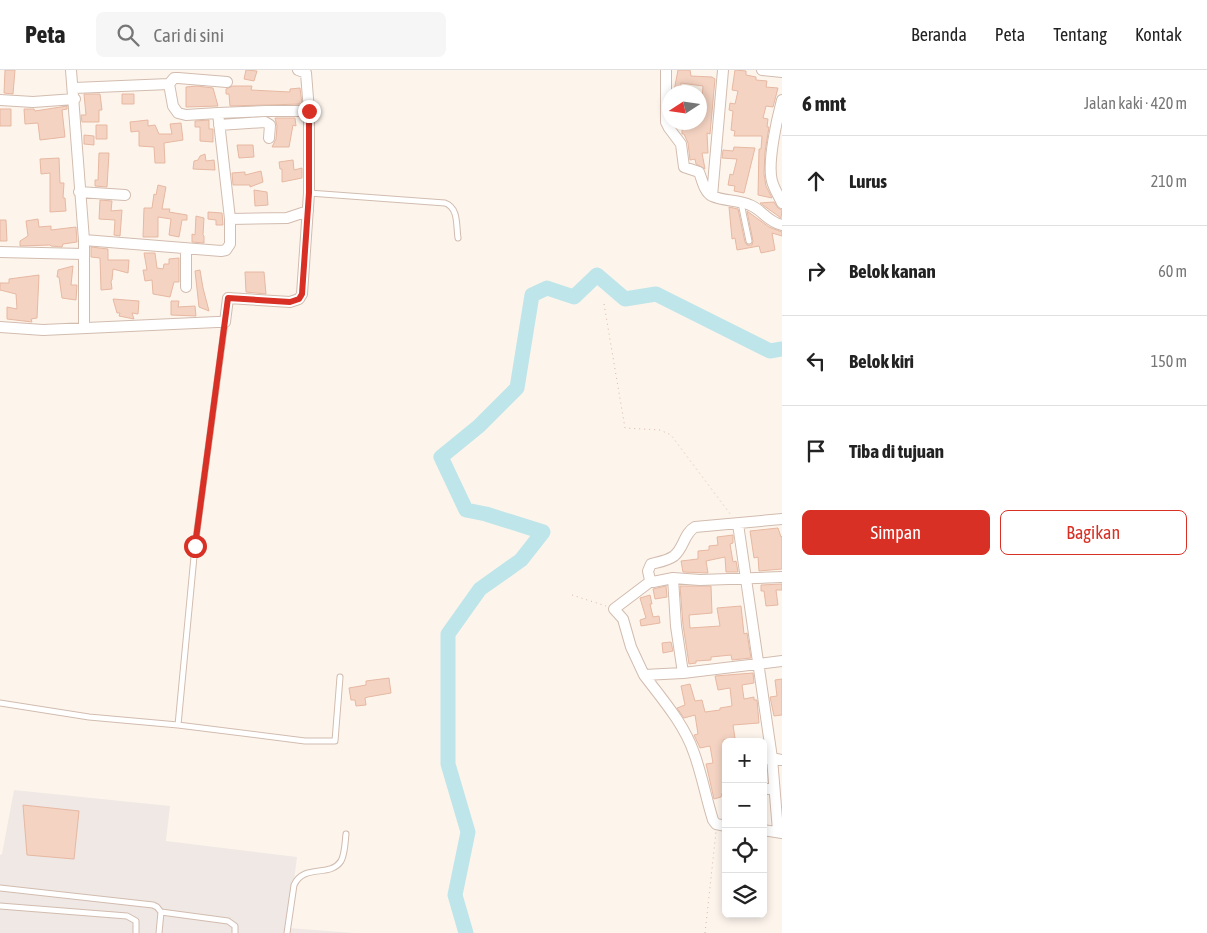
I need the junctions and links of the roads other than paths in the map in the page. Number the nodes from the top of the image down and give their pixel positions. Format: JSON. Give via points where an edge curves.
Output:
{"nodes":[{"id":1,"x":71,"y":70,"type":"edge"},
{"id":2,"x":298,"y":70,"type":"edge"},
{"id":3,"x":666,"y":70,"type":"edge"},
{"id":4,"x":723,"y":70,"type":"edge"},
{"id":5,"x":762,"y":70,"type":"edge"},
{"id":6,"x":782,"y":72,"type":"edge"},
{"id":7,"x":226,"y":82,"type":"dead end"},
{"id":8,"x":170,"y":84,"type":"junction"},
{"id":9,"x":74,"y":88,"type":"junction"},
{"id":10,"x":75,"y":99,"type":"junction"},
{"id":11,"x":0,"y":100,"type":"edge"},
{"id":12,"x":782,"y":100,"type":"edge"},
{"id":13,"x":309,"y":111,"type":"junction"},
{"id":14,"x":218,"y":114,"type":"junction"},
{"id":15,"x":219,"y":125,"type":"junction"},
{"id":16,"x":269,"y":138,"type":"dead end"},
{"id":17,"x":80,"y":192,"type":"junction"},
{"id":18,"x":309,"y":193,"type":"junction"},
{"id":19,"x":125,"y":195,"type":"dead end"},
{"id":20,"x":712,"y":196,"type":"junction"},
{"id":21,"x":741,"y":202,"type":"junction"},
{"id":22,"x":782,"y":203,"type":"edge"},
{"id":23,"x":308,"y":211,"type":"junction"},
{"id":24,"x":230,"y":219,"type":"junction"},
{"id":25,"x":782,"y":225,"type":"edge"},
{"id":26,"x":458,"y":238,"type":"dead end"},
{"id":27,"x":84,"y":240,"type":"junction"},
{"id":28,"x":750,"y":241,"type":"dead end"},
{"id":29,"x":186,"y":249,"type":"junction"},
{"id":30,"x":0,"y":252,"type":"edge"},
{"id":31,"x":84,"y":254,"type":"junction"},
{"id":32,"x":186,"y":287,"type":"dead end"},
{"id":33,"x":225,"y":322,"type":"junction"},
{"id":34,"x":0,"y":327,"type":"edge"},
{"id":35,"x":84,"y":328,"type":"junction"},
{"id":36,"x":782,"y":519,"type":"edge"},
{"id":37,"x":738,"y":524,"type":"junction"},
{"id":38,"x":782,"y":577,"type":"edge"},
{"id":39,"x":673,"y":578,"type":"junction"},
{"id":40,"x":746,"y":579,"type":"junction"},
{"id":41,"x":651,"y":581,"type":"junction"},
{"id":42,"x":782,"y":661,"type":"edge"},
{"id":43,"x":758,"y":664,"type":"junction"},
{"id":44,"x":683,"y":672,"type":"junction"},
{"id":45,"x":644,"y":675,"type":"junction"},
{"id":46,"x":340,"y":676,"type":"dead end"},
{"id":47,"x":0,"y":703,"type":"edge"},
{"id":48,"x":178,"y":725,"type":"junction"},
{"id":49,"x":772,"y":759,"type":"edge"},
{"id":50,"x":769,"y":789,"type":"edge"},
{"id":51,"x":721,"y":825,"type":"edge"},
{"id":52,"x":767,"y":830,"type":"edge"},
{"id":53,"x":780,"y":832,"type":"edge"},
{"id":54,"x":346,"y":834,"type":"dead end"},
{"id":55,"x":0,"y":888,"type":"edge"},
{"id":56,"x":0,"y":906,"type":"edge"},
{"id":57,"x":161,"y":912,"type":"junction"},
{"id":58,"x":136,"y":933,"type":"edge"},
{"id":59,"x":159,"y":933,"type":"edge"},
{"id":60,"x":235,"y":933,"type":"edge"},
{"id":61,"x":287,"y":933,"type":"edge"}],
"edges":[{"from":1,"to":9,"type":"street"},
{"from":2,"to":13,"type":"street","via":[[306,73]]},
{"from":3,"to":20,"type":"street","via":[[667,125],[681,144],[684,167],[698,172]]},
{"from":4,"to":20,"type":"street"},
{"from":5,"to":6,"type":"street"},
{"from":7,"to":8,"type":"street","via":[[174,78]]},
{"from":8,"to":9,"type":"street"},
{"from":8,"to":14,"type":"street","via":[[173,106],[178,113]]},
{"from":9,"to":10,"type":"street"},
{"from":10,"to":11,"type":"street"},
{"from":10,"to":17,"type":"street"},
{"from":12,"to":22,"type":"street","via":[[771,167],[772,184]]},
{"from":13,"to":14,"type":"street"},
{"from":13,"to":18,"type":"street"},
{"from":14,"to":15,"type":"street"},
{"from":15,"to":16,"type":"street","via":[[265,122],[270,125]]},
{"from":15,"to":24,"type":"street"},
{"from":17,"to":19,"type":"street"},
{"from":17,"to":27,"type":"street"},
{"from":18,"to":23,"type":"street"},
{"from":18,"to":26,"type":"lane","via":[[446,203],[454,209]]},
{"from":20,"to":21,"type":"street"},
{"from":21,"to":25,"type":"street"},
{"from":21,"to":28,"type":"lane"},
{"from":23,"to":24,"type":"street","via":[[287,218]]},
{"from":23,"to":33,"type":"street","via":[[303,286],[299,299],[290,302],[228,298]]},
{"from":24,"to":29,"type":"street","via":[[230,244],[226,250]]},
{"from":27,"to":29,"type":"street"},
{"from":27,"to":31,"type":"street"},
{"from":29,"to":32,"type":"street"},
{"from":30,"to":31,"type":"street"},
{"from":31,"to":35,"type":"street"},
{"from":33,"to":35,"type":"street"},
{"from":33,"to":48,"type":"lane","via":[[195,546]]},
{"from":34,"to":35,"type":"street"},
{"from":36,"to":37,"type":"street"},
{"from":37,"to":40,"type":"street"},
{"from":37,"to":41,"type":"street","via":[[700,526],[690,530],[676,554],[650,566]]},
{"from":38,"to":40,"type":"street"},
{"from":39,"to":40,"type":"street"},
{"from":39,"to":41,"type":"street"},
{"from":39,"to":44,"type":"street"},
{"from":40,"to":43,"type":"street"},
{"from":41,"to":45,"type":"street","via":[[614,609],[623,619]]},
{"from":42,"to":43,"type":"street"},
{"from":43,"to":44,"type":"street"},
{"from":43,"to":49,"type":"street"},
{"from":44,"to":45,"type":"street"},
{"from":45,"to":51,"type":"street","via":[[688,738],[710,812]]},
{"from":46,"to":48,"type":"lane","via":[[335,741],[305,741]]},
{"from":47,"to":48,"type":"lane","via":[[88,717]]},
{"from":49,"to":50,"type":"street"},
{"from":50,"to":53,"type":"street"},
{"from":52,"to":53,"type":"street"},
{"from":54,"to":61,"type":"lane","via":[[340,863],[297,878]]},
{"from":55,"to":57,"type":"lane","via":[[153,905]]},
{"from":56,"to":58,"type":"lane","via":[[126,916],[136,921]]},
{"from":57,"to":59,"type":"lane"},
{"from":57,"to":60,"type":"lane","via":[[228,921],[235,926]]}]}
